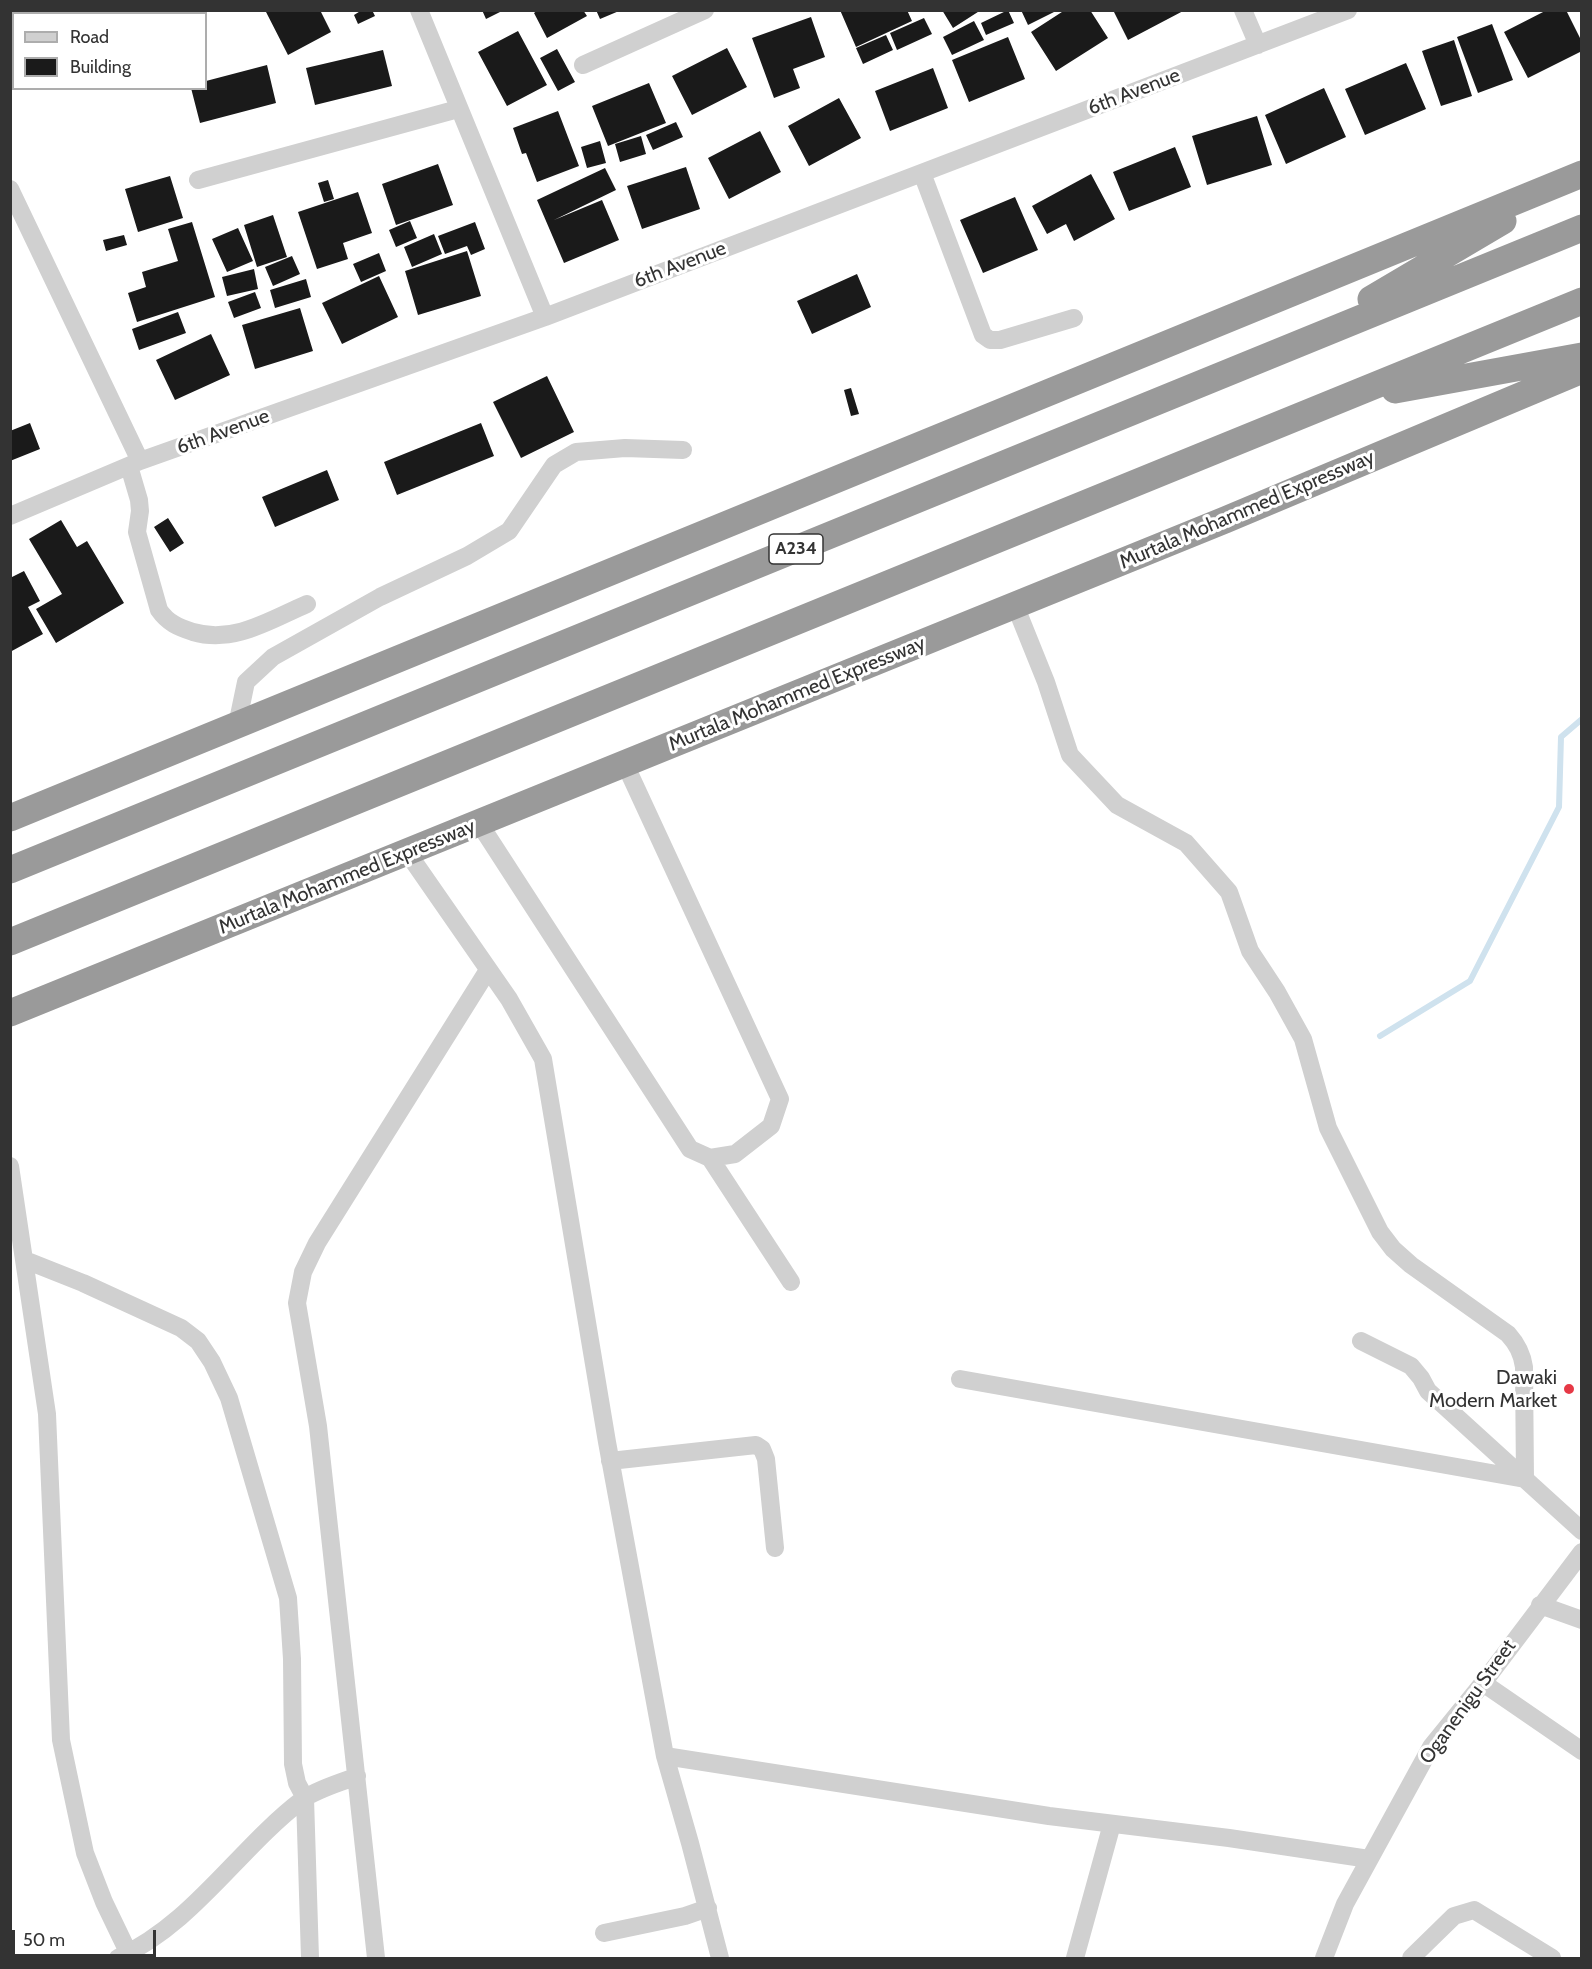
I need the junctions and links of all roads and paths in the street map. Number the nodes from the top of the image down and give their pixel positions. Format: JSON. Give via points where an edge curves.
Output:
{"nodes":[{"id":1,"x":419,"y":10,"type":"edge"},
{"id":2,"x":705,"y":10,"type":"edge"},
{"id":3,"x":1243,"y":10,"type":"edge"},
{"id":4,"x":1348,"y":10,"type":"edge"},
{"id":5,"x":1258,"y":45,"type":"junction"},
{"id":6,"x":583,"y":65,"type":"dead end"},
{"id":7,"x":458,"y":109,"type":"junction"},
{"id":8,"x":921,"y":173,"type":"junction"},
{"id":9,"x":1581,"y":174,"type":"edge"},
{"id":10,"x":198,"y":180,"type":"dead end"},
{"id":11,"x":10,"y":189,"type":"edge"},
{"id":12,"x":1581,"y":228,"type":"edge"},
{"id":13,"x":1581,"y":301,"type":"edge"},
{"id":14,"x":545,"y":317,"type":"junction"},
{"id":15,"x":1074,"y":318,"type":"dead end"},
{"id":16,"x":1292,"y":346,"type":"junction"},
{"id":17,"x":1581,"y":356,"type":"edge"},
{"id":18,"x":1581,"y":370,"type":"edge"},
{"id":19,"x":1341,"y":400,"type":"junction"},
{"id":20,"x":683,"y":450,"type":"dead end"},
{"id":21,"x":135,"y":464,"type":"junction"},
{"id":22,"x":10,"y":516,"type":"edge"},
{"id":23,"x":307,"y":604,"type":"dead end"},
{"id":24,"x":1015,"y":605,"type":"junction"},
{"id":25,"x":237,"y":725,"type":"junction"},
{"id":26,"x":624,"y":764,"type":"junction"},
{"id":27,"x":10,"y":818,"type":"edge"},
{"id":28,"x":479,"y":823,"type":"junction"},
{"id":29,"x":407,"y":852,"type":"junction"},
{"id":30,"x":10,"y":870,"type":"edge"},
{"id":31,"x":10,"y":942,"type":"edge"},
{"id":32,"x":488,"y":970,"type":"junction"},
{"id":33,"x":10,"y":1013,"type":"edge"},
{"id":34,"x":710,"y":1158,"type":"junction"},
{"id":35,"x":10,"y":1166,"type":"edge"},
{"id":36,"x":25,"y":1260,"type":"junction"},
{"id":37,"x":790,"y":1282,"type":"dead end"},
{"id":38,"x":1361,"y":1341,"type":"dead end"},
{"id":39,"x":960,"y":1379,"type":"dead end"},
{"id":40,"x":610,"y":1461,"type":"junction"},
{"id":41,"x":1525,"y":1479,"type":"junction"},
{"id":42,"x":1581,"y":1531,"type":"edge"},
{"id":43,"x":776,"y":1548,"type":"dead end"},
{"id":44,"x":1581,"y":1552,"type":"edge"},
{"id":45,"x":1540,"y":1605,"type":"junction"},
{"id":46,"x":1581,"y":1620,"type":"edge"},
{"id":47,"x":1483,"y":1683,"type":"junction"},
{"id":48,"x":1581,"y":1751,"type":"edge"},
{"id":49,"x":665,"y":1756,"type":"junction"},
{"id":50,"x":357,"y":1776,"type":"junction"},
{"id":51,"x":305,"y":1798,"type":"junction"},
{"id":52,"x":1112,"y":1824,"type":"junction"},
{"id":53,"x":1370,"y":1859,"type":"junction"},
{"id":54,"x":708,"y":1908,"type":"junction"},
{"id":55,"x":603,"y":1934,"type":"dead end"},
{"id":56,"x":123,"y":1956,"type":"edge"},
{"id":57,"x":310,"y":1959,"type":"edge"},
{"id":58,"x":376,"y":1959,"type":"edge"},
{"id":59,"x":720,"y":1959,"type":"edge"},
{"id":60,"x":1076,"y":1959,"type":"edge"},
{"id":61,"x":1324,"y":1959,"type":"edge"},
{"id":62,"x":1411,"y":1959,"type":"edge"},
{"id":63,"x":1552,"y":1959,"type":"edge"}],
"edges":[{"from":1,"to":7,"type":"street"},
{"from":2,"to":6,"type":"street"},
{"from":3,"to":5,"type":"street"},
{"from":4,"to":5,"type":"street","name":"6th Avenue"},
{"from":5,"to":8,"type":"street","name":"6th Avenue"},
{"from":7,"to":10,"type":"street"},
{"from":7,"to":14,"type":"street"},
{"from":8,"to":14,"type":"street","name":"6th Avenue"},
{"from":8,"to":15,"type":"street","via":[[983,335],[1000,340]]},
{"from":9,"to":16,"type":"highway"},
{"from":9,"to":25,"type":"highway"},
{"from":11,"to":21,"type":"street"},
{"from":12,"to":16,"type":"highway","number":"A234"},
{"from":13,"to":19,"type":"highway"},
{"from":14,"to":21,"type":"street","name":"6th Avenue"},
{"from":16,"to":30,"type":"highway","number":"A234"},
{"from":17,"to":19,"type":"highway"},
{"from":18,"to":24,"type":"highway","name":"Murtala Mohammed Expressway"},
{"from":19,"to":31,"type":"highway"},
{"from":20,"to":25,"type":"street","via":[[625,448],[576,452],[554,465],[509,531],[273,657],[246,682]]},
{"from":21,"to":22,"type":"street","name":"6th Avenue"},
{"from":21,"to":23,"type":"street","via":[[140,511],[137,532],[159,610],[166,620],[208,636],[240,633]]},
{"from":24,"to":26,"type":"highway","name":"Murtala Mohammed Expressway"},
{"from":24,"to":41,"type":"street","via":[[1070,755],[1118,805],[1186,843],[1229,892],[1250,951],[1303,1039],[1328,1128],[1380,1232],[1411,1265],[1517,1344],[1524,1367]]},
{"from":25,"to":27,"type":"highway"},
{"from":26,"to":28,"type":"highway","name":"Murtala Mohammed Expressway"},
{"from":26,"to":34,"type":"street","via":[[780,1098],[771,1126],[735,1154]]},
{"from":28,"to":29,"type":"highway","name":"Murtala Mohammed Expressway"},
{"from":28,"to":34,"type":"street","via":[[690,1149]]},
{"from":29,"to":32,"type":"street"},
{"from":29,"to":33,"type":"highway","name":"Murtala Mohammed Expressway"},
{"from":32,"to":40,"type":"street","via":[[543,1059]]},
{"from":32,"to":50,"type":"street","via":[[317,1242],[303,1272],[297,1303],[318,1426]]},
{"from":34,"to":37,"type":"street"},
{"from":35,"to":36,"type":"street"},
{"from":36,"to":51,"type":"street","via":[[181,1328],[198,1341],[212,1362],[229,1398],[288,1598],[293,1764]]},
{"from":36,"to":56,"type":"street","via":[[47,1414],[61,1740],[85,1853]]},
{"from":38,"to":41,"type":"street","via":[[1411,1366],[1428,1391]]},
{"from":39,"to":41,"type":"street"},
{"from":40,"to":43,"type":"street","via":[[756,1445],[766,1459]]},
{"from":40,"to":49,"type":"street"},
{"from":41,"to":42,"type":"street"},
{"from":44,"to":45,"type":"street","name":"Oganenigu Street"},
{"from":45,"to":46,"type":"street"},
{"from":45,"to":47,"type":"street","name":"Oganenigu Street"},
{"from":47,"to":48,"type":"street"},
{"from":47,"to":53,"type":"street","name":"Oganenigu Street","via":[[1431,1747]]},
{"from":49,"to":52,"type":"street"},
{"from":49,"to":54,"type":"street"},
{"from":50,"to":51,"type":"street"},
{"from":50,"to":58,"type":"street"},
{"from":51,"to":56,"type":"street","via":[[178,1920]]},
{"from":51,"to":57,"type":"street"},
{"from":52,"to":53,"type":"street"},
{"from":52,"to":60,"type":"street"},
{"from":53,"to":61,"type":"street","name":"Oganenigu Street","via":[[1345,1904]]},
{"from":54,"to":55,"type":"street"},
{"from":54,"to":59,"type":"street"},
{"from":62,"to":63,"type":"street","via":[[1454,1916],[1474,1910]]}]}
